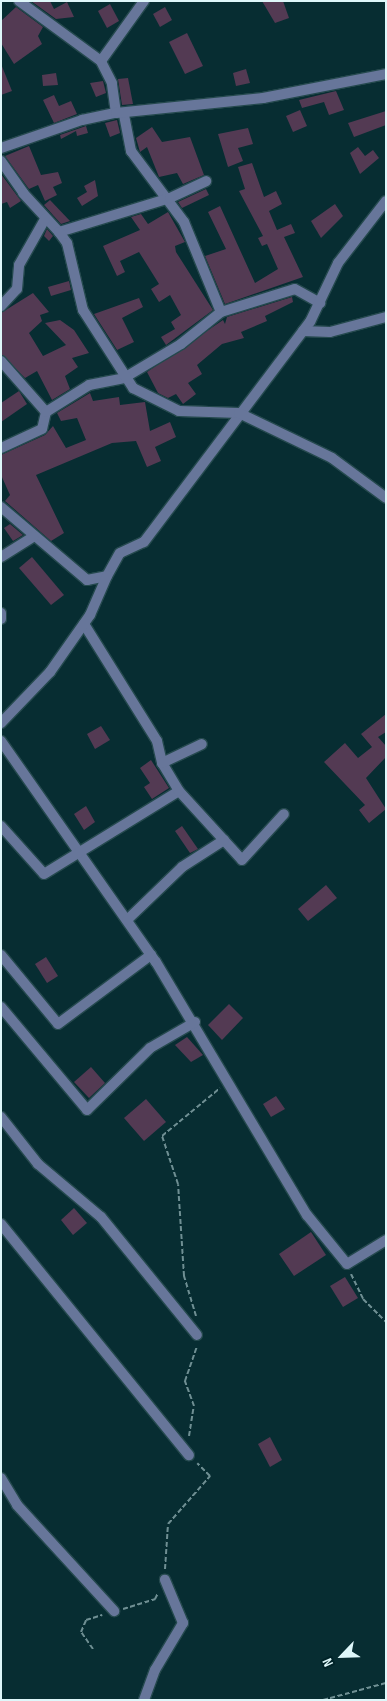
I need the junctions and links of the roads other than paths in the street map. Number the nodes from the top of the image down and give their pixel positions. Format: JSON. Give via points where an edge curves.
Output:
{"nodes":[{"id":1,"x":19,"y":1,"type":"edge"},
{"id":2,"x":144,"y":1,"type":"edge"},
{"id":3,"x":101,"y":61,"type":"junction"},
{"id":4,"x":386,"y":74,"type":"edge"},
{"id":5,"x":120,"y":114,"type":"junction"},
{"id":6,"x":1,"y":148,"type":"edge"},
{"id":7,"x":1,"y":161,"type":"edge"},
{"id":8,"x":206,"y":181,"type":"dead end"},
{"id":9,"x":170,"y":198,"type":"junction"},
{"id":10,"x":386,"y":201,"type":"edge"},
{"id":11,"x":45,"y":219,"type":"junction"},
{"id":12,"x":59,"y":232,"type":"junction"},
{"id":13,"x":320,"y":303,"type":"junction"},
{"id":14,"x":1,"y":306,"type":"edge"},
{"id":15,"x":221,"y":312,"type":"junction"},
{"id":16,"x":386,"y":316,"type":"edge"},
{"id":17,"x":303,"y":332,"type":"junction"},
{"id":18,"x":1,"y":361,"type":"edge"},
{"id":19,"x":124,"y":378,"type":"junction"},
{"id":20,"x":46,"y":412,"type":"junction"},
{"id":21,"x":239,"y":413,"type":"junction"},
{"id":22,"x":1,"y":448,"type":"edge"},
{"id":23,"x":386,"y":498,"type":"edge"},
{"id":24,"x":1,"y":507,"type":"edge"},
{"id":25,"x":33,"y":537,"type":"junction"},
{"id":26,"x":1,"y":557,"type":"edge"},
{"id":27,"x":107,"y":576,"type":"junction"},
{"id":28,"x":1,"y":613,"type":"edge"},
{"id":29,"x":1,"y":618,"type":"edge"},
{"id":30,"x":84,"y":624,"type":"junction"},
{"id":31,"x":1,"y":723,"type":"edge"},
{"id":32,"x":1,"y":741,"type":"edge"},
{"id":33,"x":202,"y":744,"type":"dead end"},
{"id":34,"x":162,"y":763,"type":"junction"},
{"id":35,"x":179,"y":791,"type":"junction"},
{"id":36,"x":284,"y":814,"type":"dead end"},
{"id":37,"x":1,"y":826,"type":"edge"},
{"id":38,"x":224,"y":840,"type":"junction"},
{"id":39,"x":80,"y":852,"type":"junction"},
{"id":40,"x":127,"y":920,"type":"junction"},
{"id":41,"x":1,"y":955,"type":"edge"},
{"id":42,"x":151,"y":955,"type":"junction"},
{"id":43,"x":1,"y":1007,"type":"edge"},
{"id":44,"x":195,"y":1022,"type":"junction"},
{"id":45,"x":1,"y":1117,"type":"edge"},
{"id":46,"x":1,"y":1224,"type":"edge"},
{"id":47,"x":386,"y":1240,"type":"edge"},
{"id":48,"x":197,"y":1335,"type":"road end"},
{"id":49,"x":190,"y":1455,"type":"road end"},
{"id":50,"x":1,"y":1478,"type":"edge"},
{"id":51,"x":165,"y":1580,"type":"road end"},
{"id":52,"x":114,"y":1611,"type":"road end"},
{"id":53,"x":144,"y":1700,"type":"edge"}],
"edges":[{"from":1,"to":3,"type":"street","via":[[96,62]]},
{"from":2,"to":3,"type":"street"},
{"from":3,"to":5,"type":"street","via":[[112,83]]},
{"from":4,"to":5,"type":"street","via":[[276,96]]},
{"from":5,"to":6,"type":"street"},
{"from":5,"to":9,"type":"street","via":[[131,151]]},
{"from":7,"to":11,"type":"street"},
{"from":8,"to":9,"type":"street"},
{"from":9,"to":12,"type":"street"},
{"from":9,"to":15,"type":"street","via":[[206,270]]},
{"from":10,"to":13,"type":"street","via":[[338,263]]},
{"from":11,"to":12,"type":"street"},
{"from":11,"to":14,"type":"street","via":[[19,265],[17,289]]},
{"from":12,"to":19,"type":"street","via":[[68,244],[83,310]]},
{"from":13,"to":15,"type":"street","via":[[295,289]]},
{"from":13,"to":17,"type":"street"},
{"from":15,"to":19,"type":"street","via":[[181,344]]},
{"from":16,"to":17,"type":"street","via":[[330,332]]},
{"from":17,"to":21,"type":"street"},
{"from":18,"to":20,"type":"street"},
{"from":19,"to":20,"type":"street","via":[[88,385]]},
{"from":19,"to":21,"type":"street","via":[[133,388],[179,411]]},
{"from":20,"to":22,"type":"street","via":[[42,429]]},
{"from":21,"to":23,"type":"street","via":[[332,458]]},
{"from":21,"to":27,"type":"street","via":[[144,542],[120,553]]},
{"from":24,"to":25,"type":"street"},
{"from":25,"to":26,"type":"street"},
{"from":25,"to":27,"type":"street","via":[[87,580]]},
{"from":27,"to":30,"type":"street"},
{"from":28,"to":29,"type":"street"},
{"from":30,"to":31,"type":"street","via":[[50,672]]},
{"from":30,"to":34,"type":"street","via":[[157,741]]},
{"from":32,"to":39,"type":"street"},
{"from":33,"to":34,"type":"street"},
{"from":34,"to":35,"type":"street"},
{"from":35,"to":38,"type":"street"},
{"from":35,"to":39,"type":"street"},
{"from":36,"to":38,"type":"street","via":[[242,860]]},
{"from":37,"to":39,"type":"street","via":[[44,874]]},
{"from":38,"to":40,"type":"street","via":[[182,868]]},
{"from":39,"to":40,"type":"street"},
{"from":40,"to":42,"type":"street"},
{"from":41,"to":42,"type":"street","via":[[58,1024]]},
{"from":42,"to":44,"type":"street"},
{"from":43,"to":44,"type":"street","via":[[87,1110],[150,1048]]},
{"from":44,"to":47,"type":"street","via":[[307,1215],[346,1264]]},
{"from":45,"to":48,"type":"street","via":[[38,1164],[101,1217]]},
{"from":46,"to":49,"type":"street"},
{"from":50,"to":52,"type":"street","via":[[17,1505]]},
{"from":51,"to":53,"type":"street","via":[[183,1623],[154,1670]]}]}
